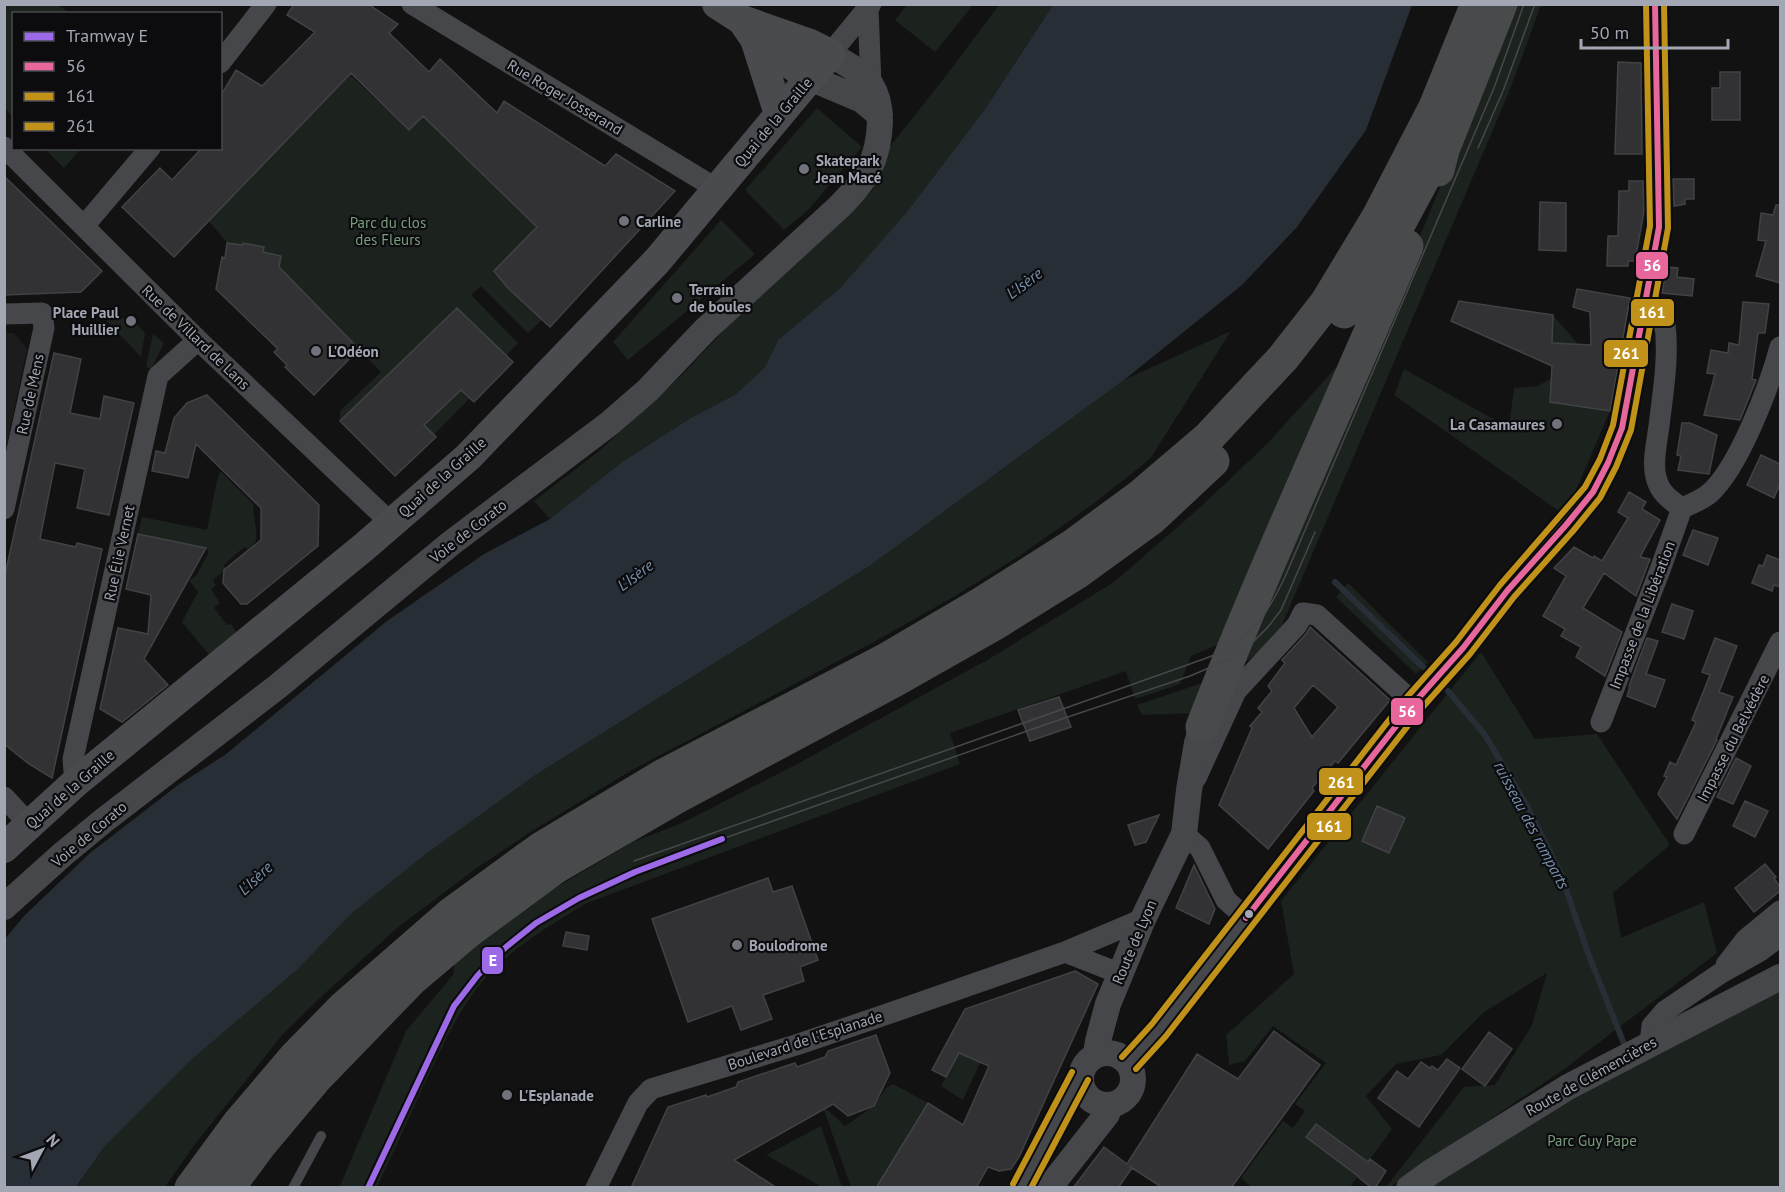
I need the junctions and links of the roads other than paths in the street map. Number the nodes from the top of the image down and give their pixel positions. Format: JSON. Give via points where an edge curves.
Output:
{"nodes":[{"id":1,"x":266,"y":4,"type":"edge"},
{"id":2,"x":412,"y":4,"type":"edge"},
{"id":3,"x":717,"y":4,"type":"edge"},
{"id":4,"x":1477,"y":4,"type":"edge"},
{"id":5,"x":1501,"y":4,"type":"edge"},
{"id":6,"x":1655,"y":4,"type":"edge"},
{"id":7,"x":870,"y":6,"type":"edge"},
{"id":8,"x":749,"y":30,"type":"junction"},
{"id":9,"x":830,"y":54,"type":"junction"},
{"id":10,"x":222,"y":60,"type":"edge"},
{"id":11,"x":810,"y":78,"type":"junction"},
{"id":12,"x":871,"y":86,"type":"junction"},
{"id":13,"x":779,"y":114,"type":"junction"},
{"id":14,"x":880,"y":115,"type":"junction"},
{"id":15,"x":4,"y":147,"type":"edge"},
{"id":16,"x":148,"y":150,"type":"edge"},
{"id":17,"x":1443,"y":150,"type":"junction"},
{"id":18,"x":717,"y":189,"type":"junction"},
{"id":19,"x":84,"y":226,"type":"junction"},
{"id":20,"x":4,"y":314,"type":"edge"},
{"id":21,"x":1642,"y":317,"type":"junction"},
{"id":22,"x":198,"y":340,"type":"junction"},
{"id":23,"x":1780,"y":347,"type":"edge"},
{"id":24,"x":1682,"y":508,"type":"junction"},
{"id":25,"x":4,"y":509,"type":"edge"},
{"id":26,"x":391,"y":523,"type":"junction"},
{"id":27,"x":1780,"y":642,"type":"edge"},
{"id":28,"x":1414,"y":703,"type":"junction"},
{"id":29,"x":1601,"y":722,"type":"dead end"},
{"id":30,"x":1203,"y":727,"type":"joint"},
{"id":31,"x":75,"y":783,"type":"junction"},
{"id":32,"x":1189,"y":790,"type":"junction"},
{"id":33,"x":4,"y":797,"type":"edge"},
{"id":34,"x":29,"y":824,"type":"junction"},
{"id":35,"x":1184,"y":834,"type":"junction"},
{"id":36,"x":1684,"y":834,"type":"dead end"},
{"id":37,"x":4,"y":848,"type":"edge"},
{"id":38,"x":4,"y":907,"type":"edge"},
{"id":39,"x":1780,"y":911,"type":"edge"},
{"id":40,"x":1246,"y":918,"type":"junction"},
{"id":41,"x":1143,"y":919,"type":"junction"},
{"id":42,"x":1780,"y":936,"type":"edge"},
{"id":43,"x":1065,"y":952,"type":"junction"},
{"id":44,"x":1721,"y":973,"type":"junction"},
{"id":45,"x":1121,"y":974,"type":"junction"},
{"id":46,"x":1780,"y":977,"type":"edge"},
{"id":47,"x":1650,"y":1043,"type":"junction"},
{"id":48,"x":1096,"y":1054,"type":"junction"},
{"id":49,"x":1129,"y":1063,"type":"junction"},
{"id":50,"x":1080,"y":1076,"type":"junction"},
{"id":51,"x":1110,"y":1105,"type":"junction"},
{"id":52,"x":321,"y":1136,"type":"dead end"},
{"id":53,"x":191,"y":1188,"type":"edge"},
{"id":54,"x":228,"y":1188,"type":"edge"},
{"id":55,"x":293,"y":1188,"type":"edge"},
{"id":56,"x":596,"y":1188,"type":"edge"},
{"id":57,"x":1021,"y":1188,"type":"edge"},
{"id":58,"x":1049,"y":1188,"type":"edge"},
{"id":59,"x":1409,"y":1188,"type":"edge"}],
"edges":[{"from":1,"to":10,"type":"street"},
{"from":2,"to":18,"type":"street","name":"Rue Roger Josserand"},
{"from":3,"to":8,"type":"main road"},
{"from":4,"to":53,"type":"highway","via":[[1435,107],[1378,217],[1326,303],[1283,358],[1208,438],[1140,496],[1072,546],[982,603],[885,660],[662,776],[540,849],[470,900],[396,960],[295,1057]]},
{"from":5,"to":17,"type":"highway"},
{"from":6,"to":21,"type":"street","via":[[1659,226]]},
{"from":7,"to":9,"type":"street"},
{"from":7,"to":12,"type":"street","name":"Voie de Corato"},
{"from":8,"to":9,"type":"main road","via":[[810,44]]},
{"from":8,"to":11,"type":"main road"},
{"from":8,"to":13,"type":"main road"},
{"from":9,"to":11,"type":"main road","name":"Quai de la Graille"},
{"from":9,"to":12,"type":"street"},
{"from":11,"to":13,"type":"main road","name":"Quai de la Graille"},
{"from":11,"to":14,"type":"street","via":[[862,100]]},
{"from":12,"to":14,"type":"street","name":"Voie de Corato"},
{"from":13,"to":18,"type":"main road","name":"Quai de la Graille"},
{"from":14,"to":38,"type":"street","name":"Voie de Corato","via":[[875,158],[856,190],[706,329],[648,390],[103,821]]},
{"from":15,"to":19,"type":"street","name":"Rue de Villard de Lans"},
{"from":16,"to":19,"type":"street"},
{"from":17,"to":30,"type":"highway","via":[[1436,178]]},
{"from":17,"to":54,"type":"highway","via":[[1378,262],[1316,351],[1240,437],[1151,519],[1078,572],[993,625],[556,867],[411,980],[316,1077]]},
{"from":18,"to":26,"type":"main road","name":"Quai de la Graille","via":[[657,261],[468,457]]},
{"from":19,"to":22,"type":"street","name":"Rue de Villard de Lans"},
{"from":20,"to":25,"type":"street","name":"Rue de Mens","via":[[42,313],[44,328]]},
{"from":21,"to":24,"type":"street","via":[[1665,324],[1666,362],[1655,451],[1656,477],[1666,498]]},
{"from":21,"to":28,"type":"street","via":[[1622,428],[1593,492]]},
{"from":22,"to":26,"type":"street","name":"Rue de Villard de Lans"},
{"from":22,"to":31,"type":"street","name":"Rue Élie Vernet","via":[[158,376],[74,759]]},
{"from":23,"to":24,"type":"street","via":[[1736,458],[1711,492]]},
{"from":24,"to":29,"type":"street","name":"Impasse de la Libération"},
{"from":26,"to":31,"type":"main road","name":"Quai de la Graille"},
{"from":27,"to":36,"type":"street","name":"Impasse du Belvédère"},
{"from":28,"to":32,"type":"street","name":"Route de Lyon","via":[[1317,615],[1304,613],[1236,692]]},
{"from":28,"to":40,"type":"street"},
{"from":30,"to":32,"type":"street","name":"Route de Lyon"},
{"from":31,"to":34,"type":"main road","name":"Quai de la Graille"},
{"from":32,"to":35,"type":"street","name":"Route de Lyon"},
{"from":33,"to":34,"type":"street"},
{"from":34,"to":37,"type":"main road","name":"Quai de la Graille"},
{"from":35,"to":40,"type":"street","via":[[1200,848],[1226,900]]},
{"from":35,"to":41,"type":"street","name":"Route de Lyon"},
{"from":39,"to":44,"type":"street","via":[[1746,939]]},
{"from":40,"to":49,"type":"street"},
{"from":41,"to":43,"type":"street","name":"Boulevard de l'Esplanade"},
{"from":41,"to":45,"type":"street","name":"Route de Lyon"},
{"from":42,"to":44,"type":"street"},
{"from":43,"to":45,"type":"street"},
{"from":43,"to":56,"type":"street","name":"Boulevard de l'Esplanade","via":[[796,1045],[651,1089],[638,1103]]},
{"from":44,"to":47,"type":"street","via":[[1665,1011],[1652,1026]]},
{"from":45,"to":48,"type":"street","name":"Route de Lyon"},
{"from":46,"to":47,"type":"street","name":"Route de Clémencières"},
{"from":47,"to":59,"type":"street","name":"Route de Clémencières","via":[[1530,1109]]},
{"from":48,"to":49,"type":"street","via":[[1114,1053]]},
{"from":48,"to":50,"type":"street"},
{"from":49,"to":51,"type":"street","via":[[1133,1071],[1131,1089],[1126,1097]]},
{"from":50,"to":51,"type":"street","via":[[1083,1091],[1089,1097]]},
{"from":50,"to":57,"type":"street"},
{"from":51,"to":58,"type":"street"},
{"from":52,"to":55,"type":"lane"}]}
